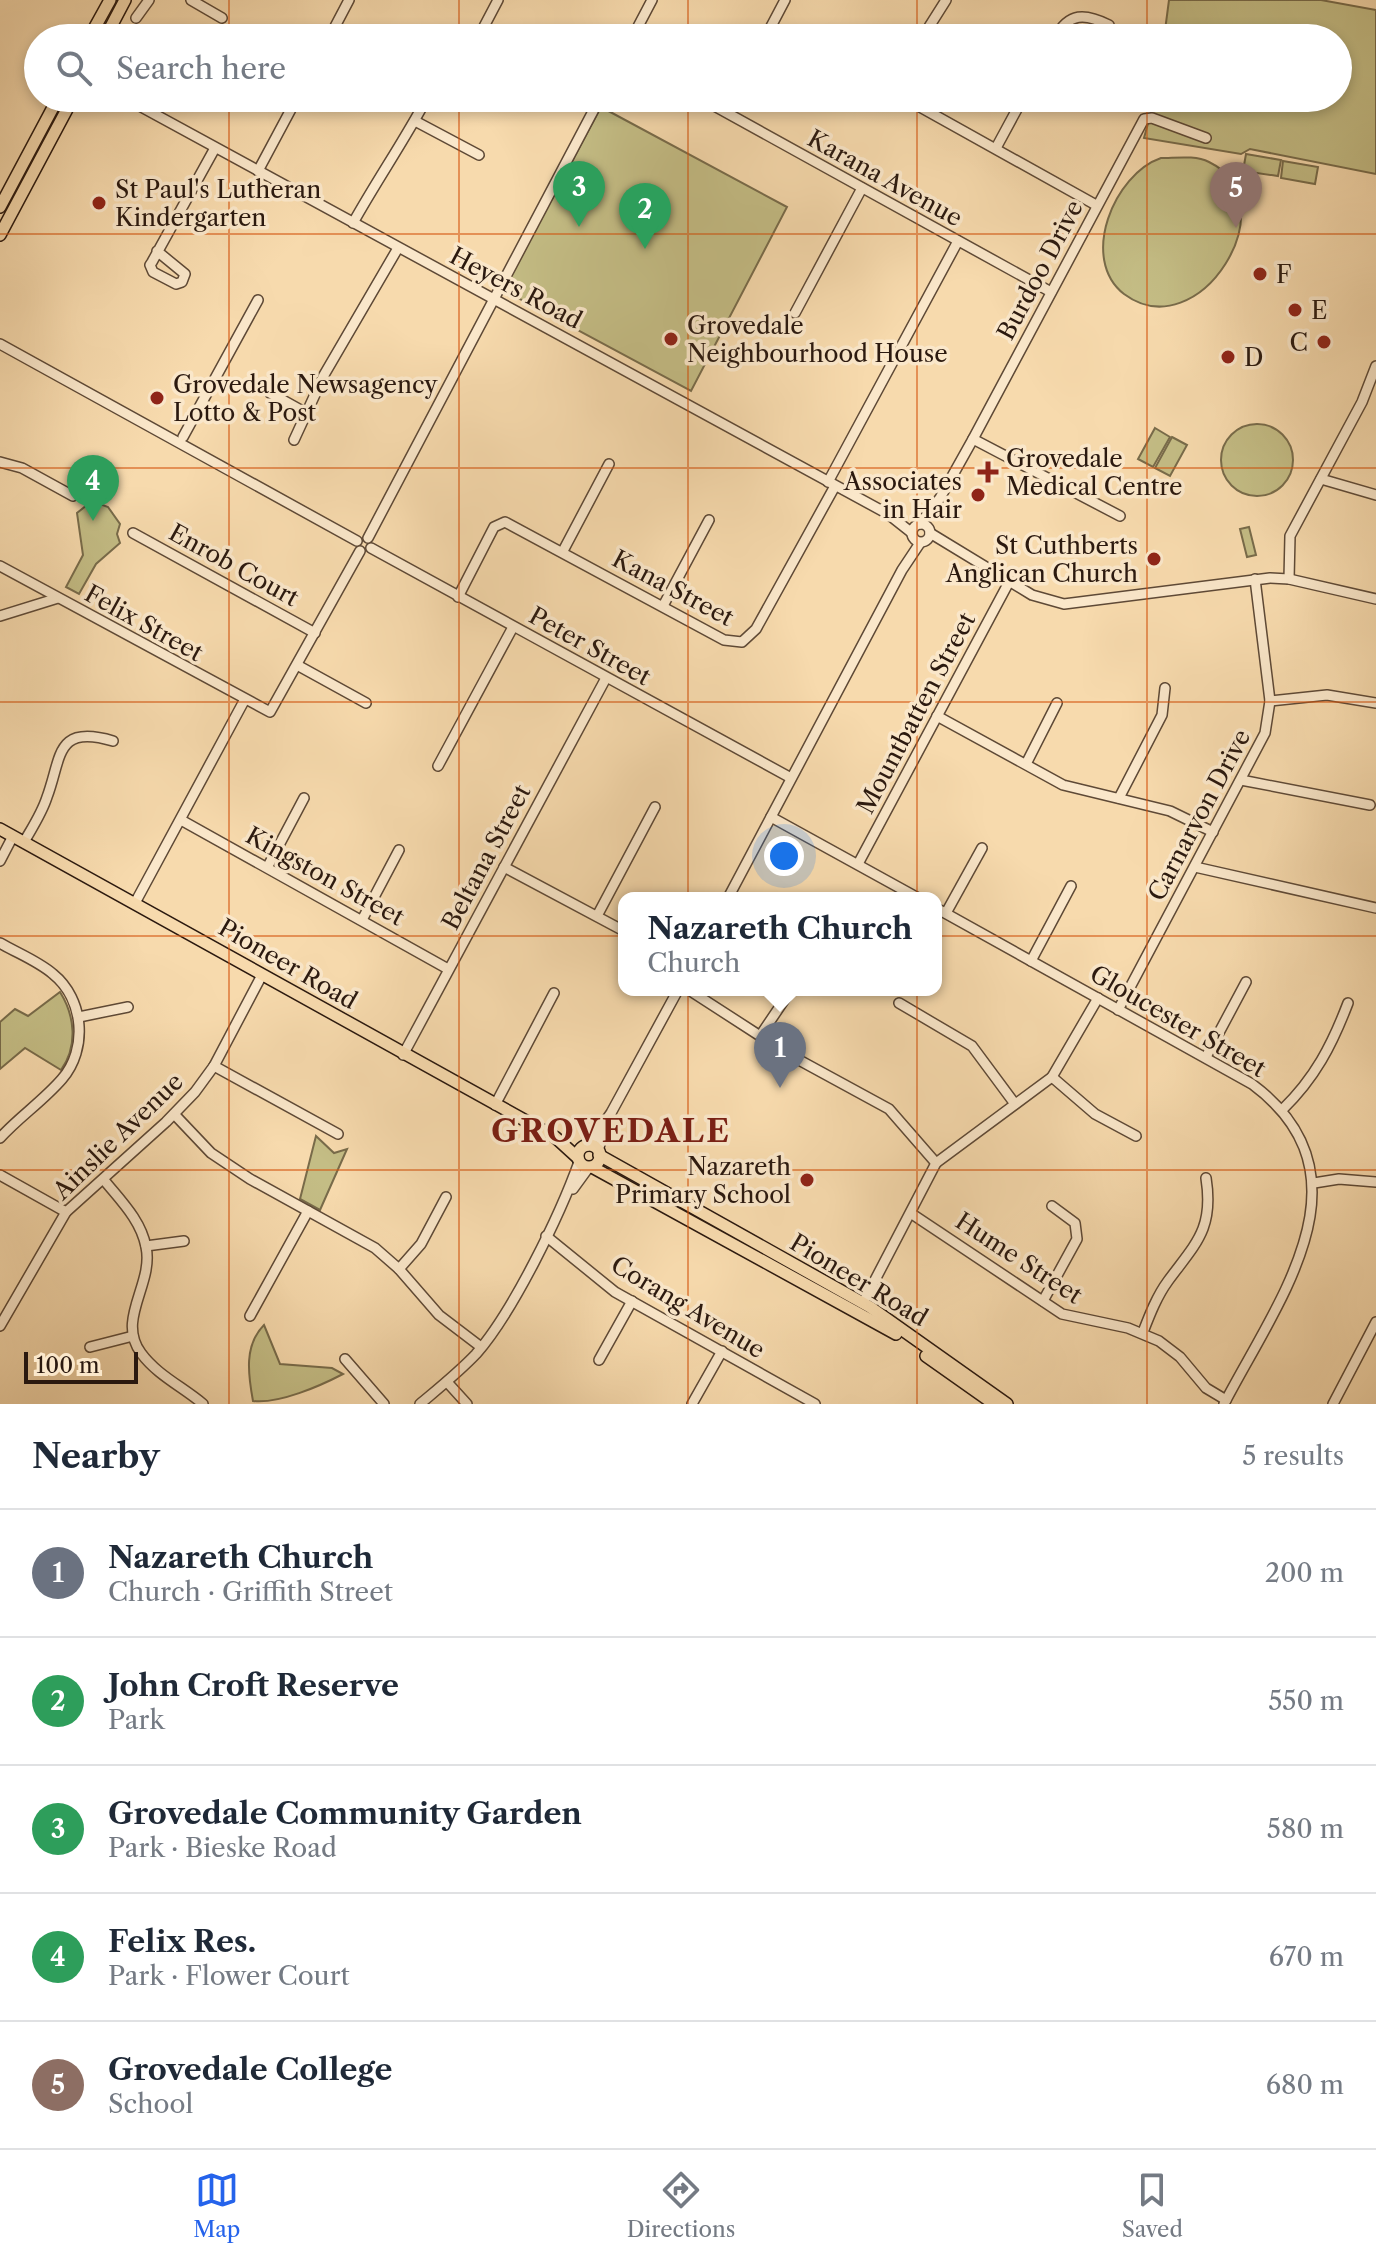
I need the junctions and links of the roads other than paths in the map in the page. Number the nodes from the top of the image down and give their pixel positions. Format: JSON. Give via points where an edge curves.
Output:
{"nodes":[{"id":1,"x":110,"y":0,"type":"edge"},
{"id":2,"x":125,"y":0,"type":"edge"},
{"id":3,"x":149,"y":0,"type":"edge"},
{"id":4,"x":191,"y":0,"type":"edge"},
{"id":5,"x":349,"y":0,"type":"edge"},
{"id":6,"x":498,"y":0,"type":"edge"},
{"id":7,"x":652,"y":0,"type":"edge"},
{"id":8,"x":785,"y":0,"type":"edge"},
{"id":9,"x":946,"y":0,"type":"edge"},
{"id":10,"x":136,"y":18,"type":"dead end"},
{"id":11,"x":222,"y":18,"type":"dead end"},
{"id":12,"x":97,"y":24,"type":"edge"},
{"id":13,"x":112,"y":24,"type":"edge"},
{"id":14,"x":336,"y":24,"type":"edge"},
{"id":15,"x":485,"y":24,"type":"edge"},
{"id":16,"x":639,"y":24,"type":"edge"},
{"id":17,"x":773,"y":24,"type":"edge"},
{"id":18,"x":931,"y":24,"type":"edge"},
{"id":19,"x":1064,"y":24,"type":"edge"},
{"id":20,"x":1107,"y":24,"type":"edge"},
{"id":21,"x":51,"y":112,"type":"edge"},
{"id":22,"x":66,"y":112,"type":"edge"},
{"id":23,"x":150,"y":112,"type":"edge"},
{"id":24,"x":290,"y":112,"type":"edge"},
{"id":25,"x":420,"y":112,"type":"edge"},
{"id":26,"x":592,"y":112,"type":"edge"},
{"id":27,"x":727,"y":112,"type":"edge"},
{"id":28,"x":930,"y":112,"type":"edge"},
{"id":29,"x":1015,"y":112,"type":"edge"},
{"id":30,"x":415,"y":121,"type":"junction"},
{"id":31,"x":1206,"y":138,"type":"dead end"},
{"id":32,"x":215,"y":148,"type":"junction"},
{"id":33,"x":996,"y":148,"type":"junction"},
{"id":34,"x":479,"y":155,"type":"dead end"},
{"id":35,"x":258,"y":171,"type":"junction"},
{"id":36,"x":862,"y":188,"type":"junction"},
{"id":37,"x":1096,"y":205,"type":"junction"},
{"id":38,"x":0,"y":207,"type":"edge"},
{"id":39,"x":353,"y":223,"type":"junction"},
{"id":40,"x":0,"y":235,"type":"edge"},
{"id":41,"x":958,"y":241,"type":"junction"},
{"id":42,"x":398,"y":248,"type":"junction"},
{"id":43,"x":157,"y":251,"type":"dead end"},
{"id":44,"x":1051,"y":292,"type":"junction"},
{"id":45,"x":492,"y":299,"type":"junction"},
{"id":46,"x":258,"y":300,"type":"dead end"},
{"id":47,"x":795,"y":313,"type":"dead end"},
{"id":48,"x":0,"y":344,"type":"edge"},
{"id":49,"x":1376,"y":366,"type":"edge"},
{"id":50,"x":1374,"y":385,"type":"edge"},
{"id":51,"x":270,"y":393,"type":"dead end"},
{"id":52,"x":306,"y":413,"type":"junction"},
{"id":53,"x":183,"y":437,"type":"dead end"},
{"id":54,"x":973,"y":439,"type":"junction"},
{"id":55,"x":294,"y":440,"type":"dead end"},
{"id":56,"x":0,"y":462,"type":"edge"},
{"id":57,"x":609,"y":464,"type":"dead end"},
{"id":58,"x":1321,"y":479,"type":"junction"},
{"id":59,"x":831,"y":484,"type":"junction"},
{"id":60,"x":1376,"y":495,"type":"edge"},
{"id":61,"x":73,"y":496,"type":"dead end"},
{"id":62,"x":1120,"y":516,"type":"dead end"},
{"id":63,"x":709,"y":520,"type":"dead end"},
{"id":64,"x":133,"y":533,"type":"dead end"},
{"id":65,"x":921,"y":533,"type":"junction"},
{"id":66,"x":357,"y":541,"type":"junction"},
{"id":67,"x":369,"y":543,"type":"junction"},
{"id":68,"x":360,"y":551,"type":"junction"},
{"id":69,"x":563,"y":551,"type":"junction"},
{"id":70,"x":0,"y":566,"type":"edge"},
{"id":71,"x":1255,"y":579,"type":"junction"},
{"id":72,"x":1289,"y":579,"type":"junction"},
{"id":73,"x":1011,"y":583,"type":"junction"},
{"id":74,"x":458,"y":597,"type":"junction"},
{"id":75,"x":58,"y":598,"type":"junction"},
{"id":76,"x":1376,"y":599,"type":"edge"},
{"id":77,"x":663,"y":606,"type":"junction"},
{"id":78,"x":0,"y":616,"type":"edge"},
{"id":79,"x":513,"y":627,"type":"junction"},
{"id":80,"x":315,"y":633,"type":"junction"},
{"id":81,"x":297,"y":665,"type":"junction"},
{"id":82,"x":606,"y":678,"type":"junction"},
{"id":83,"x":1165,"y":688,"type":"dead end"},
{"id":84,"x":244,"y":701,"type":"junction"},
{"id":85,"x":1270,"y":701,"type":"junction"},
{"id":86,"x":366,"y":703,"type":"dead end"},
{"id":87,"x":1057,"y":703,"type":"dead end"},
{"id":88,"x":1376,"y":703,"type":"edge"},
{"id":89,"x":937,"y":716,"type":"junction"},
{"id":90,"x":113,"y":741,"type":"dead end"},
{"id":91,"x":1026,"y":764,"type":"junction"},
{"id":92,"x":438,"y":766,"type":"dead end"},
{"id":93,"x":791,"y":778,"type":"junction"},
{"id":94,"x":1241,"y":780,"type":"junction"},
{"id":95,"x":304,"y":798,"type":"dead end"},
{"id":96,"x":1119,"y":798,"type":"junction"},
{"id":97,"x":1370,"y":805,"type":"dead end"},
{"id":98,"x":655,"y":807,"type":"dead end"},
{"id":99,"x":771,"y":817,"type":"junction"},
{"id":100,"x":181,"y":820,"type":"junction"},
{"id":101,"x":0,"y":829,"type":"edge"},
{"id":102,"x":1213,"y":832,"type":"junction"},
{"id":103,"x":19,"y":839,"type":"junction"},
{"id":104,"x":982,"y":848,"type":"dead end"},
{"id":105,"x":399,"y":850,"type":"dead end"},
{"id":106,"x":0,"y":861,"type":"edge"},
{"id":107,"x":858,"y":864,"type":"junction"},
{"id":108,"x":268,"y":866,"type":"junction"},
{"id":109,"x":504,"y":867,"type":"junction"},
{"id":110,"x":1195,"y":867,"type":"junction"},
{"id":111,"x":1071,"y":886,"type":"dead end"},
{"id":112,"x":731,"y":892,"type":"edge"},
{"id":113,"x":907,"y":892,"type":"edge"},
{"id":114,"x":135,"y":903,"type":"junction"},
{"id":115,"x":1376,"y":908,"type":"edge"},
{"id":116,"x":942,"y":909,"type":"edge"},
{"id":117,"x":942,"y":912,"type":"edge"},
{"id":118,"x":597,"y":916,"type":"junction"},
{"id":119,"x":362,"y":920,"type":"junction"},
{"id":120,"x":618,"y":928,"type":"edge"},
{"id":121,"x":0,"y":943,"type":"edge"},
{"id":122,"x":1031,"y":961,"type":"junction"},
{"id":123,"x":448,"y":969,"type":"junction"},
{"id":124,"x":262,"y":975,"type":"junction"},
{"id":125,"x":1246,"y":982,"type":"dead end"},
{"id":126,"x":554,"y":993,"type":"dead end"},
{"id":127,"x":675,"y":996,"type":"edge"},
{"id":128,"x":698,"y":996,"type":"edge"},
{"id":129,"x":787,"y":996,"type":"edge"},
{"id":130,"x":1098,"y":998,"type":"junction"},
{"id":131,"x":899,"y":1003,"type":"dead end"},
{"id":132,"x":1348,"y":1003,"type":"dead end"},
{"id":133,"x":128,"y":1007,"type":"dead end"},
{"id":134,"x":1118,"y":1010,"type":"junction"},
{"id":135,"x":79,"y":1017,"type":"junction"},
{"id":136,"x":760,"y":1036,"type":"junction"},
{"id":137,"x":403,"y":1055,"type":"junction"},
{"id":138,"x":1206,"y":1057,"type":"junction"},
{"id":139,"x":214,"y":1066,"type":"junction"},
{"id":140,"x":1052,"y":1077,"type":"junction"},
{"id":141,"x":1015,"y":1104,"type":"junction"},
{"id":142,"x":495,"y":1105,"type":"junction"},
{"id":143,"x":1282,"y":1110,"type":"junction"},
{"id":144,"x":174,"y":1114,"type":"junction"},
{"id":145,"x":338,"y":1134,"type":"dead end"},
{"id":146,"x":1136,"y":1136,"type":"dead end"},
{"id":147,"x":555,"y":1137,"type":"junction"},
{"id":148,"x":0,"y":1138,"type":"edge"},
{"id":149,"x":593,"y":1149,"type":"junction"},
{"id":150,"x":936,"y":1163,"type":"junction"},
{"id":151,"x":585,"y":1164,"type":"junction"},
{"id":152,"x":0,"y":1175,"type":"edge"},
{"id":153,"x":1206,"y":1178,"type":"dead end"},
{"id":154,"x":104,"y":1180,"type":"junction"},
{"id":155,"x":1376,"y":1182,"type":"edge"},
{"id":156,"x":1314,"y":1183,"type":"junction"},
{"id":157,"x":446,"y":1197,"type":"dead end"},
{"id":158,"x":1052,"y":1206,"type":"dead end"},
{"id":159,"x":308,"y":1211,"type":"junction"},
{"id":160,"x":66,"y":1212,"type":"junction"},
{"id":161,"x":912,"y":1214,"type":"junction"},
{"id":162,"x":546,"y":1236,"type":"junction"},
{"id":163,"x":184,"y":1241,"type":"dead end"},
{"id":164,"x":146,"y":1246,"type":"junction"},
{"id":165,"x":399,"y":1269,"type":"junction"},
{"id":166,"x":632,"y":1301,"type":"junction"},
{"id":167,"x":1043,"y":1301,"type":"junction"},
{"id":168,"x":860,"y":1307,"type":"junction"},
{"id":169,"x":250,"y":1316,"type":"dead end"},
{"id":170,"x":1376,"y":1322,"type":"edge"},
{"id":171,"x":0,"y":1326,"type":"edge"},
{"id":172,"x":1143,"y":1332,"type":"junction"},
{"id":173,"x":133,"y":1336,"type":"junction"},
{"id":174,"x":90,"y":1347,"type":"dead end"},
{"id":175,"x":481,"y":1347,"type":"junction"},
{"id":176,"x":722,"y":1351,"type":"junction"},
{"id":177,"x":345,"y":1359,"type":"dead end"},
{"id":178,"x":599,"y":1360,"type":"dead end"},
{"id":179,"x":447,"y":1382,"type":"junction"},
{"id":180,"x":991,"y":1401,"type":"edge"},
{"id":181,"x":1334,"y":1401,"type":"edge"},
{"id":182,"x":1225,"y":1402,"type":"edge"},
{"id":183,"x":203,"y":1404,"type":"edge"},
{"id":184,"x":384,"y":1404,"type":"edge"},
{"id":185,"x":420,"y":1404,"type":"edge"},
{"id":186,"x":467,"y":1404,"type":"edge"},
{"id":187,"x":692,"y":1404,"type":"edge"},
{"id":188,"x":815,"y":1404,"type":"edge"},
{"id":189,"x":1007,"y":1404,"type":"edge"},
{"id":190,"x":1348,"y":1404,"type":"edge"}],
"edges":[{"from":1,"to":12,"type":"main road"},
{"from":2,"to":13,"type":"main road"},
{"from":3,"to":10,"type":"street"},
{"from":4,"to":11,"type":"street"},
{"from":5,"to":14,"type":"street"},
{"from":6,"to":15,"type":"street"},
{"from":7,"to":16,"type":"street"},
{"from":8,"to":17,"type":"street"},
{"from":9,"to":18,"type":"street"},
{"from":19,"to":20,"type":"street","via":[[1076,16]]},
{"from":21,"to":38,"type":"main road"},
{"from":22,"to":40,"type":"main road"},
{"from":23,"to":32,"type":"street","name":"Heyers Road"},
{"from":24,"to":35,"type":"street"},
{"from":25,"to":30,"type":"street"},
{"from":26,"to":45,"type":"street"},
{"from":27,"to":36,"type":"street","name":"Karana Avenue"},
{"from":28,"to":33,"type":"street"},
{"from":29,"to":33,"type":"street"},
{"from":30,"to":34,"type":"street"},
{"from":30,"to":39,"type":"street"},
{"from":31,"to":37,"type":"street","name":"Burdoo Drive","via":[[1144,119]]},
{"from":32,"to":35,"type":"street","name":"Heyers Road"},
{"from":32,"to":43,"type":"street"},
{"from":33,"to":37,"type":"street"},
{"from":35,"to":39,"type":"street","name":"Heyers Road"},
{"from":36,"to":41,"type":"street","name":"Karana Avenue"},
{"from":36,"to":47,"type":"street"},
{"from":37,"to":44,"type":"street","name":"Burdoo Drive"},
{"from":39,"to":42,"type":"street","name":"Heyers Road"},
{"from":41,"to":44,"type":"street","name":"Karana Avenue"},
{"from":41,"to":59,"type":"street"},
{"from":42,"to":45,"type":"street","name":"Heyers Road"},
{"from":42,"to":52,"type":"street"},
{"from":44,"to":54,"type":"street","name":"Burdoo Drive"},
{"from":45,"to":59,"type":"street","name":"Heyers Road"},
{"from":45,"to":67,"type":"street"},
{"from":46,"to":53,"type":"street"},
{"from":48,"to":66,"type":"street"},
{"from":49,"to":50,"type":"street"},
{"from":50,"to":58,"type":"street"},
{"from":51,"to":52,"type":"street"},
{"from":52,"to":55,"type":"street"},
{"from":54,"to":62,"type":"street"},
{"from":54,"to":65,"type":"street","name":"Burdoo Drive"},
{"from":56,"to":61,"type":"street"},
{"from":57,"to":69,"type":"street"},
{"from":58,"to":60,"type":"street"},
{"from":58,"to":72,"type":"street","via":[[1288,543]]},
{"from":59,"to":65,"type":"street","name":"Heyers Road"},
{"from":59,"to":77,"type":"street","name":"Kana Street","via":[[750,637],[742,642],[724,640]]},
{"from":63,"to":77,"type":"street"},
{"from":64,"to":80,"type":"street","name":"Enrob Court"},
{"from":65,"to":73,"type":"street","name":"Heyers Road"},
{"from":65,"to":93,"type":"street","name":"Burdoo Drive"},
{"from":66,"to":67,"type":"street"},
{"from":66,"to":68,"type":"street"},
{"from":67,"to":68,"type":"street"},
{"from":67,"to":74,"type":"street","name":"Peter Street"},
{"from":68,"to":80,"type":"street"},
{"from":69,"to":74,"type":"street","name":"Kana Street","via":[[525,529],[499,522]]},
{"from":69,"to":77,"type":"street","name":"Kana Street"},
{"from":70,"to":75,"type":"street","name":"Felix Street"},
{"from":71,"to":72,"type":"street","name":"Heyers Road"},
{"from":71,"to":73,"type":"street","name":"Heyers Road","via":[[1138,596],[1065,599]]},
{"from":71,"to":85,"type":"street","name":"Carnarvon Drive"},
{"from":72,"to":76,"type":"street","name":"Heyers Road"},
{"from":73,"to":89,"type":"street","name":"Mountbatten Street"},
{"from":74,"to":79,"type":"street","name":"Peter Street"},
{"from":75,"to":78,"type":"street"},
{"from":75,"to":84,"type":"street","name":"Felix Street"},
{"from":79,"to":82,"type":"street","name":"Peter Street"},
{"from":79,"to":92,"type":"street"},
{"from":80,"to":81,"type":"street"},
{"from":81,"to":84,"type":"street","name":"Felix Street","via":[[270,712]]},
{"from":81,"to":86,"type":"street"},
{"from":82,"to":93,"type":"street","name":"Peter Street"},
{"from":82,"to":109,"type":"street","name":"Beltana Street"},
{"from":83,"to":96,"type":"street","via":[[1162,715]]},
{"from":84,"to":100,"type":"street"},
{"from":85,"to":88,"type":"street","via":[[1327,695]]},
{"from":85,"to":94,"type":"street","name":"Carnarvon Drive","via":[[1265,733]]},
{"from":87,"to":91,"type":"street"},
{"from":89,"to":91,"type":"street"},
{"from":89,"to":107,"type":"street","name":"Mountbatten Street"},
{"from":90,"to":103,"type":"street","via":[[83,735],[66,743],[48,795]]},
{"from":91,"to":96,"type":"street","via":[[1063,785]]},
{"from":93,"to":99,"type":"street","name":"Burdoo Drive"},
{"from":94,"to":97,"type":"street"},
{"from":94,"to":102,"type":"street","name":"Carnarvon Drive"},
{"from":95,"to":108,"type":"street"},
{"from":96,"to":102,"type":"street","via":[[1170,811]]},
{"from":98,"to":118,"type":"street"},
{"from":99,"to":107,"type":"street"},
{"from":99,"to":112,"type":"street","name":"Burdoo Drive"},
{"from":100,"to":108,"type":"street","name":"Kingston Street"},
{"from":100,"to":114,"type":"street"},
{"from":101,"to":103,"type":"main road","name":"Pioneer Road"},
{"from":102,"to":110,"type":"street","name":"Carnarvon Drive"},
{"from":103,"to":106,"type":"street"},
{"from":103,"to":114,"type":"main road","name":"Pioneer Road"},
{"from":104,"to":116,"type":"street"},
{"from":105,"to":119,"type":"street"},
{"from":107,"to":113,"type":"street"},
{"from":108,"to":119,"type":"street","name":"Kingston Street"},
{"from":109,"to":118,"type":"street"},
{"from":109,"to":123,"type":"street","name":"Beltana Street"},
{"from":110,"to":115,"type":"street"},
{"from":110,"to":134,"type":"street","name":"Carnarvon Drive"},
{"from":111,"to":122,"type":"street"},
{"from":114,"to":124,"type":"main road","name":"Pioneer Road"},
{"from":117,"to":122,"type":"street","name":"Gloucester Street"},
{"from":118,"to":120,"type":"street"},
{"from":119,"to":123,"type":"street","name":"Kingston Street"},
{"from":121,"to":135,"type":"street","via":[[54,974]]},
{"from":122,"to":130,"type":"street","name":"Gloucester Street"},
{"from":123,"to":137,"type":"street","name":"Beltana Street"},
{"from":124,"to":137,"type":"main road","name":"Pioneer Road"},
{"from":124,"to":139,"type":"street","name":"Ainslie Avenue"},
{"from":125,"to":138,"type":"street"},
{"from":126,"to":142,"type":"street"},
{"from":127,"to":149,"type":"street"},
{"from":128,"to":136,"type":"street"},
{"from":129,"to":136,"type":"street"},
{"from":130,"to":134,"type":"street","name":"Gloucester Street"},
{"from":130,"to":140,"type":"street"},
{"from":131,"to":141,"type":"street","via":[[972,1046]]},
{"from":132,"to":143,"type":"street","via":[[1326,1057]]},
{"from":133,"to":135,"type":"street"},
{"from":134,"to":138,"type":"street","name":"Gloucester Street"},
{"from":135,"to":148,"type":"street","via":[[76,1050],[65,1076]]},
{"from":136,"to":150,"type":"street","via":[[889,1109]]},
{"from":137,"to":142,"type":"main road","name":"Pioneer Road"},
{"from":138,"to":143,"type":"street","name":"Gloucester Street","via":[[1252,1084]]},
{"from":139,"to":144,"type":"street","name":"Ainslie Avenue"},
{"from":139,"to":145,"type":"street"},
{"from":140,"to":141,"type":"street"},
{"from":140,"to":146,"type":"street","via":[[1095,1114]]},
{"from":141,"to":150,"type":"street"},
{"from":142,"to":147,"type":"main road","name":"Pioneer Road"},
{"from":143,"to":156,"type":"street","name":"Gloucester Street","via":[[1302,1138]]},
{"from":144,"to":154,"type":"street","name":"Ainslie Avenue"},
{"from":144,"to":159,"type":"street","via":[[211,1153]]},
{"from":147,"to":149,"type":"main road","name":"Pioneer Road"},
{"from":147,"to":151,"type":"main road","name":"Pioneer Road"},
{"from":149,"to":151,"type":"main road"},
{"from":149,"to":151,"type":"main road"},
{"from":149,"to":168,"type":"main road","name":"Pioneer Road"},
{"from":150,"to":161,"type":"street"},
{"from":151,"to":162,"type":"street"},
{"from":151,"to":168,"type":"main road","name":"Pioneer Road"},
{"from":152,"to":160,"type":"street"},
{"from":153,"to":172,"type":"street","via":[[1209,1208],[1203,1234],[1168,1281]]},
{"from":154,"to":160,"type":"street","name":"Ainslie Avenue"},
{"from":154,"to":164,"type":"street","via":[[132,1215]]},
{"from":155,"to":156,"type":"street"},
{"from":156,"to":182,"type":"street","name":"Gloucester Street","via":[[1309,1228],[1297,1260]]},
{"from":157,"to":165,"type":"street","via":[[421,1244]]},
{"from":158,"to":167,"type":"street","via":[[1075,1223],[1077,1239]]},
{"from":159,"to":165,"type":"street","via":[[375,1248]]},
{"from":159,"to":169,"type":"street"},
{"from":160,"to":171,"type":"street","name":"Ainslie Avenue"},
{"from":161,"to":167,"type":"street","name":"Hume Street"},
{"from":161,"to":168,"type":"street"},
{"from":162,"to":166,"type":"street","name":"Corang Avenue"},
{"from":162,"to":175,"type":"street"},
{"from":163,"to":164,"type":"street"},
{"from":164,"to":173,"type":"street"},
{"from":165,"to":175,"type":"street","via":[[439,1315]]},
{"from":166,"to":176,"type":"street","name":"Corang Avenue"},
{"from":166,"to":178,"type":"street"},
{"from":167,"to":172,"type":"street","name":"Hume Street","via":[[1073,1318]]},
{"from":168,"to":180,"type":"main road","name":"Pioneer Road"},
{"from":170,"to":181,"type":"street"},
{"from":172,"to":182,"type":"street","name":"Hume Street","via":[[1180,1357]]},
{"from":173,"to":174,"type":"street"},
{"from":173,"to":183,"type":"street","via":[[157,1370]]},
{"from":175,"to":179,"type":"street"},
{"from":176,"to":187,"type":"street"},
{"from":176,"to":188,"type":"street","name":"Corang Avenue"},
{"from":177,"to":184,"type":"street"},
{"from":179,"to":185,"type":"street"},
{"from":179,"to":186,"type":"street"},
{"from":180,"to":189,"type":"main road","name":"Pioneer Road"},
{"from":181,"to":190,"type":"street"}]}
